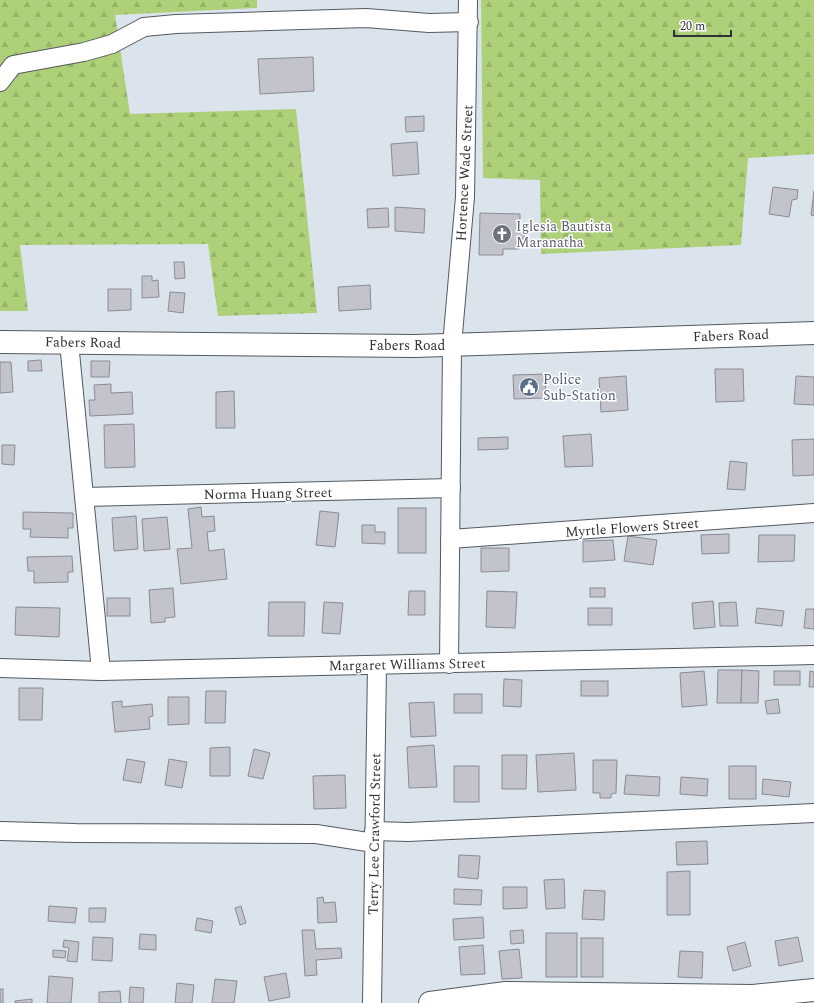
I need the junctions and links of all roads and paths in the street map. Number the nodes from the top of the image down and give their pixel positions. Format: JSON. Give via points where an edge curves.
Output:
{"nodes":[{"id":1,"x":468,"y":0,"type":"edge"},
{"id":2,"x":469,"y":22,"type":"junction"},
{"id":3,"x":0,"y":82,"type":"edge"},
{"id":4,"x":814,"y":333,"type":"edge"},
{"id":5,"x":0,"y":342,"type":"edge"},
{"id":6,"x":70,"y":342,"type":"junction"},
{"id":7,"x":452,"y":345,"type":"junction"},
{"id":8,"x":451,"y":488,"type":"junction"},
{"id":9,"x":85,"y":497,"type":"junction"},
{"id":10,"x":814,"y":513,"type":"edge"},
{"id":11,"x":450,"y":539,"type":"junction"},
{"id":12,"x":814,"y":656,"type":"edge"},
{"id":13,"x":449,"y":664,"type":"junction"},
{"id":14,"x":377,"y":665,"type":"junction"},
{"id":15,"x":0,"y":668,"type":"edge"},
{"id":16,"x":101,"y":671,"type":"junction"},
{"id":17,"x":814,"y":813,"type":"edge"},
{"id":18,"x":0,"y":831,"type":"edge"},
{"id":19,"x":374,"y":837,"type":"junction"},
{"id":20,"x":814,"y":990,"type":"edge"},
{"id":21,"x":372,"y":1003,"type":"edge"},
{"id":22,"x":430,"y":1003,"type":"edge"}],
"edges":[{"from":1,"to":2,"type":"street","name":"Hortence Wade Street"},
{"from":2,"to":3,"type":"street","via":[[429,23],[366,18],[144,27],[112,44],[84,52],[13,65]]},
{"from":2,"to":7,"type":"street","name":"Hortence Wade Street","via":[[465,197]]},
{"from":4,"to":7,"type":"main road","name":"Fabers Road"},
{"from":5,"to":6,"type":"main road","name":"Fabers Road"},
{"from":6,"to":7,"type":"main road","name":"Fabers Road"},
{"from":6,"to":9,"type":"street"},
{"from":7,"to":8,"type":"street","name":"Hortence Wade Street"},
{"from":8,"to":9,"type":"street","name":"Norma Huang Street"},
{"from":8,"to":11,"type":"street","name":"Hortence Wade Street"},
{"from":9,"to":16,"type":"street"},
{"from":10,"to":11,"type":"street","name":"Myrtle Flowers Street"},
{"from":11,"to":13,"type":"street","name":"Hortence Wade Street"},
{"from":12,"to":13,"type":"street","name":"Margaret Williams Street"},
{"from":13,"to":14,"type":"street","name":"Margaret Williams Street"},
{"from":14,"to":16,"type":"street","name":"Margaret Williams Street"},
{"from":14,"to":19,"type":"street","name":"Terry Lee Crawford Street"},
{"from":15,"to":16,"type":"street","name":"Margaret Williams Street"},
{"from":17,"to":19,"type":"street","via":[[408,832]]},
{"from":18,"to":19,"type":"street","via":[[316,834]]},
{"from":19,"to":21,"type":"street","name":"Terry Lee Crawford Street"},
{"from":20,"to":22,"type":"main road","via":[[753,996],[506,994]]}]}
